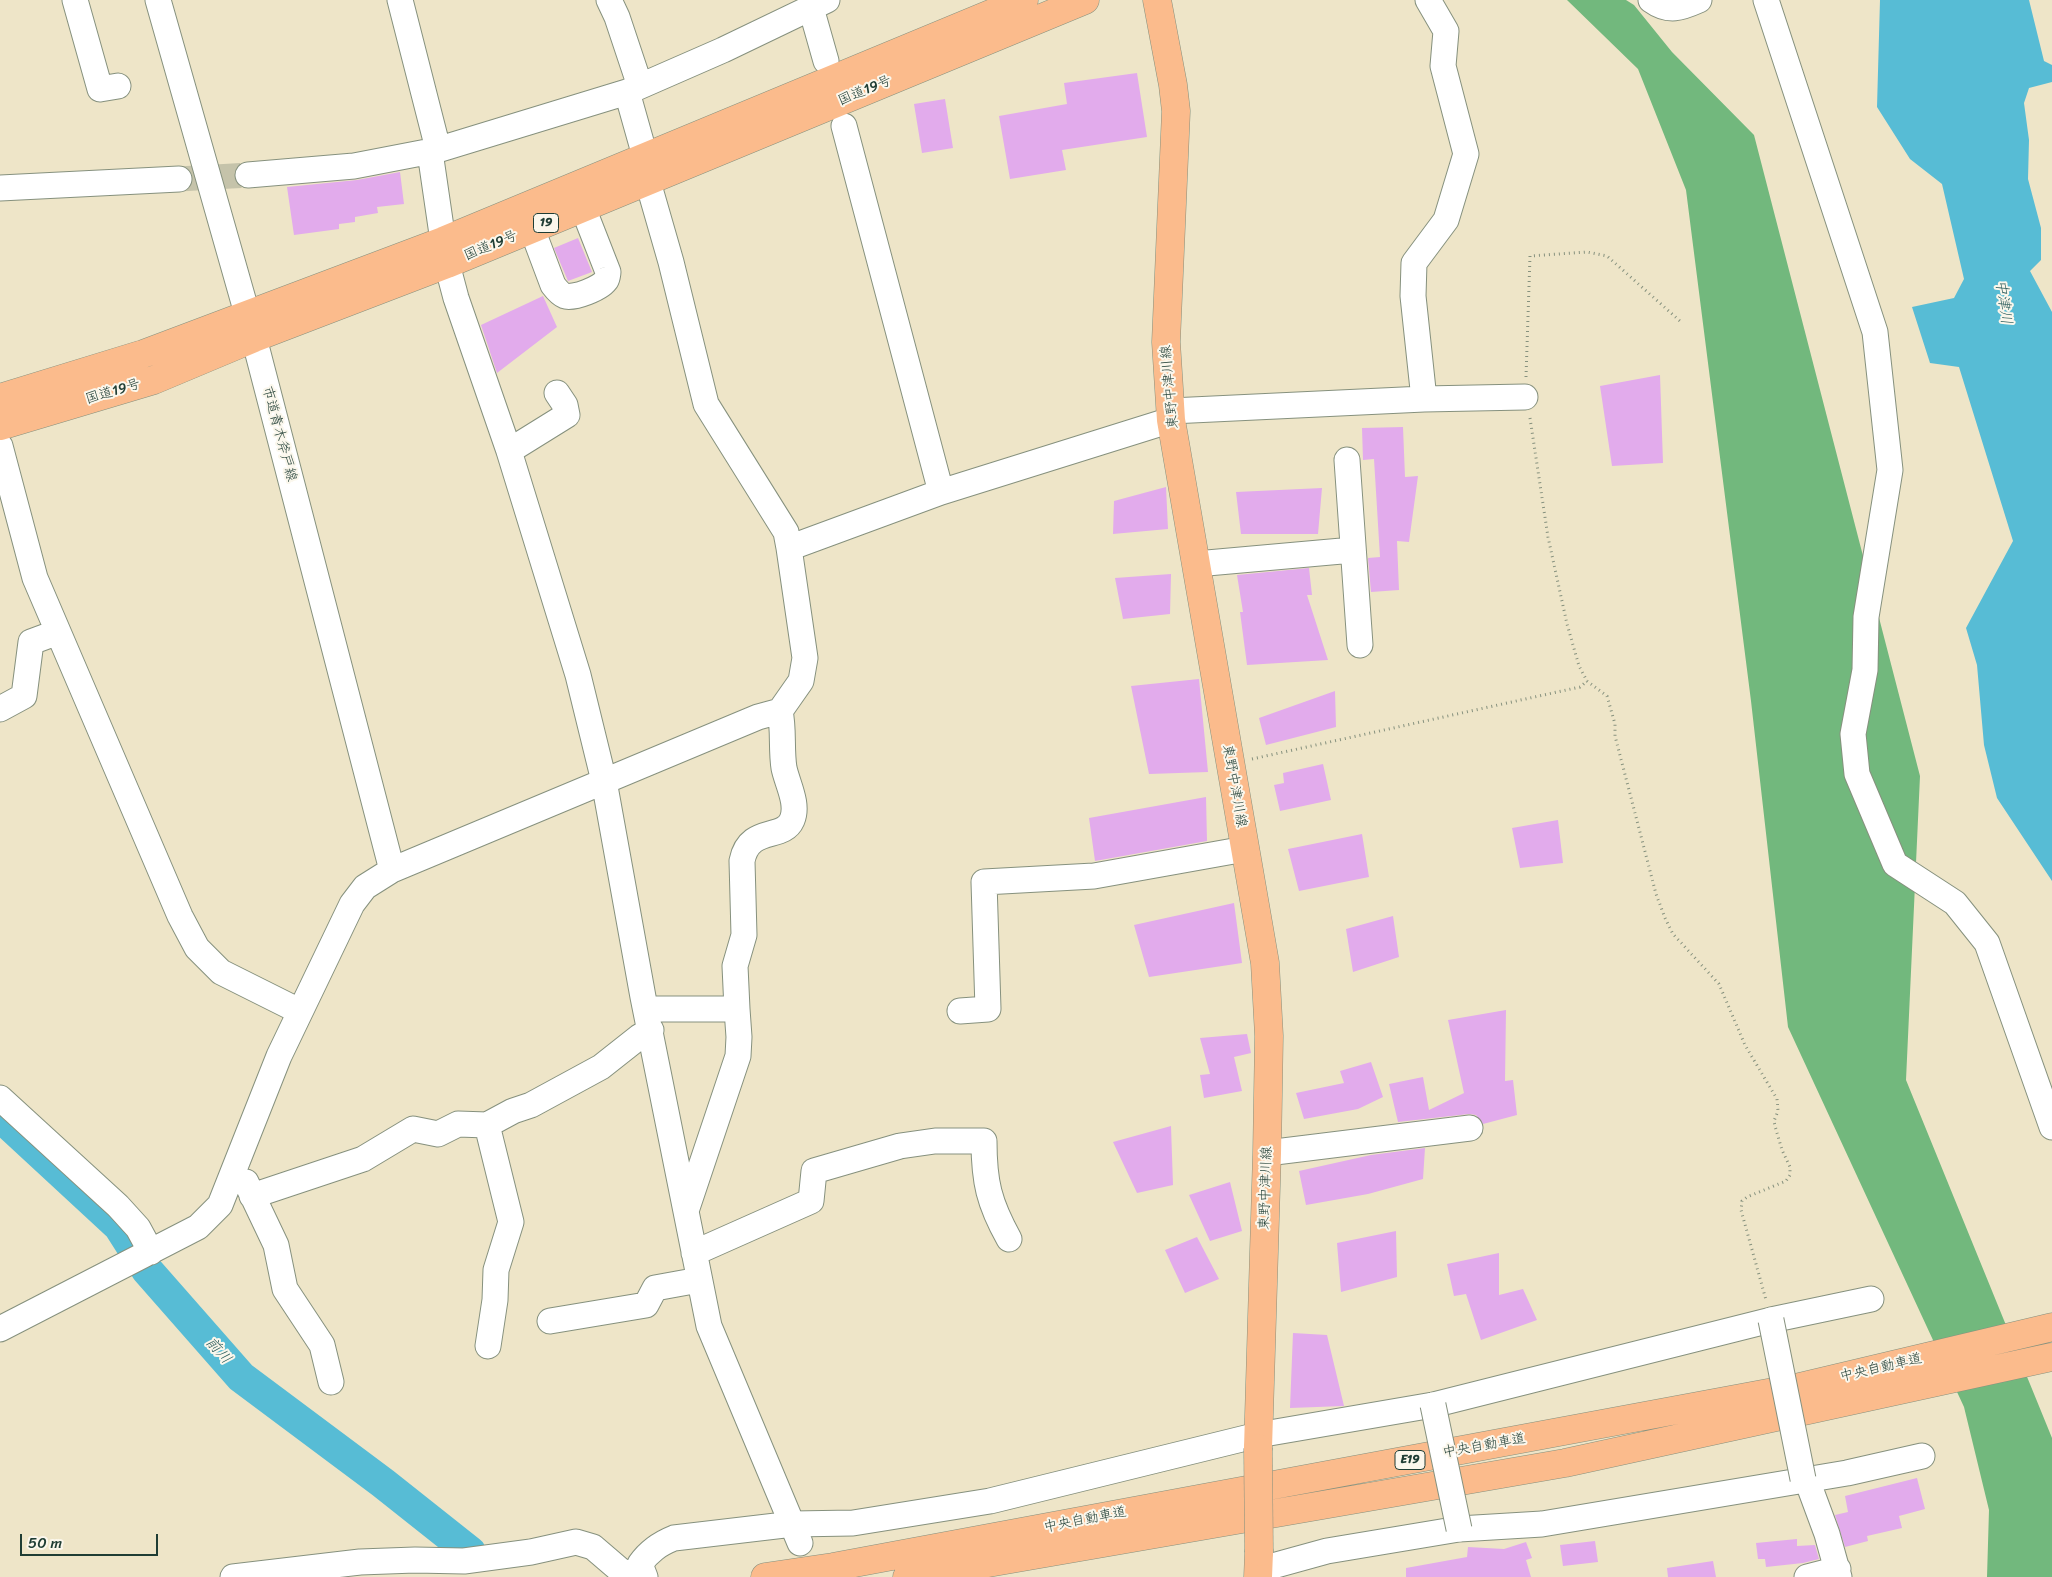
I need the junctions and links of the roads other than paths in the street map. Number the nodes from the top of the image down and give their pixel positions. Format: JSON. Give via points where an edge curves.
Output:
{"nodes":[{"id":1,"x":75,"y":0,"type":"edge"},
{"id":2,"x":158,"y":0,"type":"edge"},
{"id":3,"x":400,"y":0,"type":"edge"},
{"id":4,"x":609,"y":0,"type":"edge"},
{"id":5,"x":1024,"y":0,"type":"edge"},
{"id":6,"x":1085,"y":0,"type":"edge"},
{"id":7,"x":1157,"y":0,"type":"edge"},
{"id":8,"x":1428,"y":0,"type":"edge"},
{"id":9,"x":1651,"y":0,"type":"edge"},
{"id":10,"x":1699,"y":0,"type":"edge"},
{"id":11,"x":1766,"y":0,"type":"edge"},
{"id":12,"x":819,"y":4,"type":"edge"},
{"id":13,"x":826,"y":61,"type":"dead end"},
{"id":14,"x":118,"y":86,"type":"dead end"},
{"id":15,"x":633,"y":89,"type":"junction"},
{"id":16,"x":844,"y":126,"type":"dead end"},
{"id":17,"x":434,"y":151,"type":"junction"},
{"id":18,"x":646,"y":169,"type":"junction"},
{"id":19,"x":248,"y":175,"type":"tunnel mouth"},
{"id":20,"x":179,"y":179,"type":"tunnel mouth"},
{"id":21,"x":0,"y":188,"type":"edge"},
{"id":22,"x":583,"y":208,"type":"junction"},
{"id":23,"x":532,"y":229,"type":"junction"},
{"id":24,"x":445,"y":253,"type":"junction"},
{"id":25,"x":251,"y":327,"type":"junction"},
{"id":26,"x":557,"y":393,"type":"dead end"},
{"id":27,"x":1525,"y":397,"type":"road end"},
{"id":28,"x":0,"y":398,"type":"edge"},
{"id":29,"x":1424,"y":399,"type":"junction"},
{"id":30,"x":1171,"y":415,"type":"junction"},
{"id":31,"x":0,"y":426,"type":"edge"},
{"id":32,"x":0,"y":446,"type":"edge"},
{"id":33,"x":509,"y":451,"type":"junction"},
{"id":34,"x":1347,"y":460,"type":"dead end"},
{"id":35,"x":940,"y":492,"type":"junction"},
{"id":36,"x":789,"y":548,"type":"junction"},
{"id":37,"x":1353,"y":550,"type":"junction"},
{"id":38,"x":1196,"y":564,"type":"junction"},
{"id":39,"x":58,"y":632,"type":"junction"},
{"id":40,"x":1360,"y":645,"type":"dead end"},
{"id":41,"x":0,"y":709,"type":"edge"},
{"id":42,"x":780,"y":711,"type":"junction"},
{"id":43,"x":604,"y":781,"type":"junction"},
{"id":44,"x":1245,"y":848,"type":"junction"},
{"id":45,"x":392,"y":870,"type":"junction"},
{"id":46,"x":737,"y":1010,"type":"junction"},
{"id":47,"x":299,"y":1011,"type":"junction"},
{"id":48,"x":960,"y":1011,"type":"dead end"},
{"id":49,"x":648,"y":1019,"type":"junction"},
{"id":50,"x":0,"y":1098,"type":"edge"},
{"id":51,"x":487,"y":1124,"type":"junction"},
{"id":52,"x":2052,"y":1127,"type":"edge"},
{"id":53,"x":1470,"y":1128,"type":"dead end"},
{"id":54,"x":1267,"y":1152,"type":"junction"},
{"id":55,"x":236,"y":1162,"type":"junction"},
{"id":56,"x":252,"y":1196,"type":"junction"},
{"id":57,"x":687,"y":1208,"type":"junction"},
{"id":58,"x":1009,"y":1239,"type":"dead end"},
{"id":59,"x":151,"y":1252,"type":"junction"},
{"id":60,"x":694,"y":1253,"type":"junction"},
{"id":61,"x":699,"y":1280,"type":"junction"},
{"id":62,"x":1871,"y":1299,"type":"dead end"},
{"id":63,"x":1771,"y":1320,"type":"junction"},
{"id":64,"x":550,"y":1321,"type":"dead end"},
{"id":65,"x":2052,"y":1327,"type":"edge"},
{"id":66,"x":0,"y":1328,"type":"edge"},
{"id":67,"x":488,"y":1346,"type":"dead end"},
{"id":68,"x":2052,"y":1357,"type":"edge"},
{"id":69,"x":331,"y":1382,"type":"dead end"},
{"id":70,"x":1433,"y":1405,"type":"junction"},
{"id":71,"x":1258,"y":1441,"type":"junction"},
{"id":72,"x":1922,"y":1456,"type":"dead end"},
{"id":73,"x":1805,"y":1480,"type":"junction"},
{"id":74,"x":1459,"y":1529,"type":"junction"},
{"id":75,"x":796,"y":1534,"type":"junction"},
{"id":76,"x":1259,"y":1566,"type":"edge"},
{"id":77,"x":1838,"y":1573,"type":"edge"},
{"id":78,"x":234,"y":1577,"type":"edge"},
{"id":79,"x":640,"y":1577,"type":"edge"},
{"id":80,"x":645,"y":1577,"type":"edge"},
{"id":81,"x":764,"y":1577,"type":"edge"},
{"id":82,"x":907,"y":1577,"type":"edge"},
{"id":83,"x":1807,"y":1577,"type":"edge"}],
"edges":[{"from":1,"to":14,"type":"street","via":[[100,89]]},
{"from":2,"to":25,"type":"street","name":"市道青木斧戸線"},
{"from":3,"to":17,"type":"street","via":[[435,137]]},
{"from":4,"to":15,"type":"street","via":[[617,18]]},
{"from":5,"to":18,"type":"main road","name":"国道19号","number":"19"},
{"from":6,"to":18,"type":"main road","name":"国道19号","number":"19"},
{"from":7,"to":30,"type":"main road","name":"東野中津川線","via":[[1176,111],[1166,342]]},
{"from":8,"to":29,"type":"street","via":[[1446,31],[1443,66],[1466,154],[1446,220],[1414,263],[1413,296]]},
{"from":9,"to":10,"type":"street","via":[[1678,9]]},
{"from":11,"to":52,"type":"street","via":[[1875,332],[1890,470],[1866,617],[1865,670],[1853,734],[1858,774],[1895,864],[1955,903],[1987,943]]},
{"from":12,"to":13,"type":"street"},
{"from":12,"to":15,"type":"street"},
{"from":15,"to":17,"type":"street"},
{"from":15,"to":18,"type":"street"},
{"from":16,"to":35,"type":"street"},
{"from":17,"to":19,"type":"street","via":[[354,166]]},
{"from":17,"to":24,"type":"street"},
{"from":18,"to":22,"type":"main road","name":"国道19号","number":"19"},
{"from":18,"to":24,"type":"main road","name":"国道19号","number":"19"},
{"from":18,"to":36,"type":"street","via":[[706,404],[786,532]]},
{"from":20,"to":21,"type":"street"},
{"from":22,"to":23,"type":"main road","name":"国道19号","number":"19"},
{"from":22,"to":23,"type":"street","via":[[608,272],[600,287],[572,297],[556,290]]},
{"from":23,"to":24,"type":"main road","name":"国道19号","number":"19"},
{"from":24,"to":25,"type":"main road","name":"国道19号","number":"19"},
{"from":24,"to":33,"type":"street","via":[[456,298]]},
{"from":25,"to":28,"type":"main road","name":"国道19号","number":"19","via":[[143,354]]},
{"from":25,"to":31,"type":"main road","name":"国道19号","number":"19","via":[[154,380]]},
{"from":25,"to":45,"type":"street","name":"市道青木斧戸線"},
{"from":26,"to":33,"type":"street","via":[[567,415]]},
{"from":27,"to":29,"type":"street"},
{"from":29,"to":30,"type":"street"},
{"from":30,"to":35,"type":"street"},
{"from":30,"to":38,"type":"main road","name":"東野中津川線"},
{"from":32,"to":39,"type":"street","via":[[35,578]]},
{"from":33,"to":43,"type":"street","via":[[578,675]]},
{"from":34,"to":37,"type":"street"},
{"from":35,"to":36,"type":"street"},
{"from":36,"to":42,"type":"street","via":[[805,658],[800,681]]},
{"from":37,"to":38,"type":"street"},
{"from":37,"to":40,"type":"street"},
{"from":38,"to":44,"type":"main road","name":"東野中津川線"},
{"from":39,"to":41,"type":"street","via":[[31,642],[24,696]]},
{"from":39,"to":47,"type":"street","via":[[180,916],[197,948],[221,972]]},
{"from":42,"to":43,"type":"street","via":[[758,717]]},
{"from":42,"to":46,"type":"street","via":[[784,767],[793,798],[792,821],[750,842],[744,850],[744,935],[735,966]]},
{"from":43,"to":45,"type":"street"},
{"from":43,"to":49,"type":"street"},
{"from":44,"to":48,"type":"street","via":[[1094,876],[984,882],[988,1009]]},
{"from":44,"to":54,"type":"main road","name":"東野中津川線","via":[[1265,963]]},
{"from":45,"to":47,"type":"street","via":[[365,887],[352,904]]},
{"from":46,"to":49,"type":"street"},
{"from":46,"to":57,"type":"street","via":[[738,1056]]},
{"from":47,"to":55,"type":"street"},
{"from":49,"to":51,"type":"street","via":[[601,1067],[531,1105]]},
{"from":49,"to":57,"type":"street"},
{"from":50,"to":59,"type":"street","via":[[118,1206],[138,1228]]},
{"from":51,"to":56,"type":"street","via":[[458,1124],[438,1134],[413,1129],[363,1159]]},
{"from":51,"to":67,"type":"street","via":[[511,1222],[496,1270]]},
{"from":53,"to":54,"type":"street"},
{"from":54,"to":71,"type":"main road","name":"東野中津川線"},
{"from":55,"to":56,"type":"street"},
{"from":55,"to":59,"type":"street","via":[[220,1205],[198,1227]]},
{"from":56,"to":69,"type":"street","via":[[276,1245],[285,1289],[322,1345]]},
{"from":57,"to":60,"type":"street"},
{"from":58,"to":60,"type":"street","via":[[994,1212],[988,1192],[984,1141],[935,1140],[900,1146],[814,1171],[811,1201]]},
{"from":59,"to":66,"type":"street"},
{"from":60,"to":61,"type":"street"},
{"from":61,"to":64,"type":"street","via":[[655,1288],[646,1305]]},
{"from":61,"to":75,"type":"street","via":[[709,1326]]},
{"from":62,"to":63,"type":"street"},
{"from":63,"to":70,"type":"street"},
{"from":63,"to":73,"type":"street","bridge":true},
{"from":65,"to":81,"type":"main road","name":"中央自動車道","number":"E19","via":[[1795,1388]]},
{"from":68,"to":82,"type":"main road","name":"中央自動車道","number":"E19","via":[[1565,1463]]},
{"from":70,"to":71,"type":"street"},
{"from":70,"to":74,"type":"street","bridge":true},
{"from":71,"to":75,"type":"street","via":[[990,1501]]},
{"from":71,"to":76,"type":"main road","name":"東野中津川線","bridge":true},
{"from":72,"to":73,"type":"street"},
{"from":73,"to":74,"type":"street","via":[[1542,1524]]},
{"from":73,"to":77,"type":"street"},
{"from":74,"to":76,"type":"street"},
{"from":75,"to":80,"type":"street","via":[[674,1538],[657,1545],[646,1555],[640,1564]]},
{"from":77,"to":83,"type":"street"},
{"from":78,"to":79,"type":"street","via":[[360,1562],[464,1561],[576,1542],[593,1547],[621,1571]]}]}
